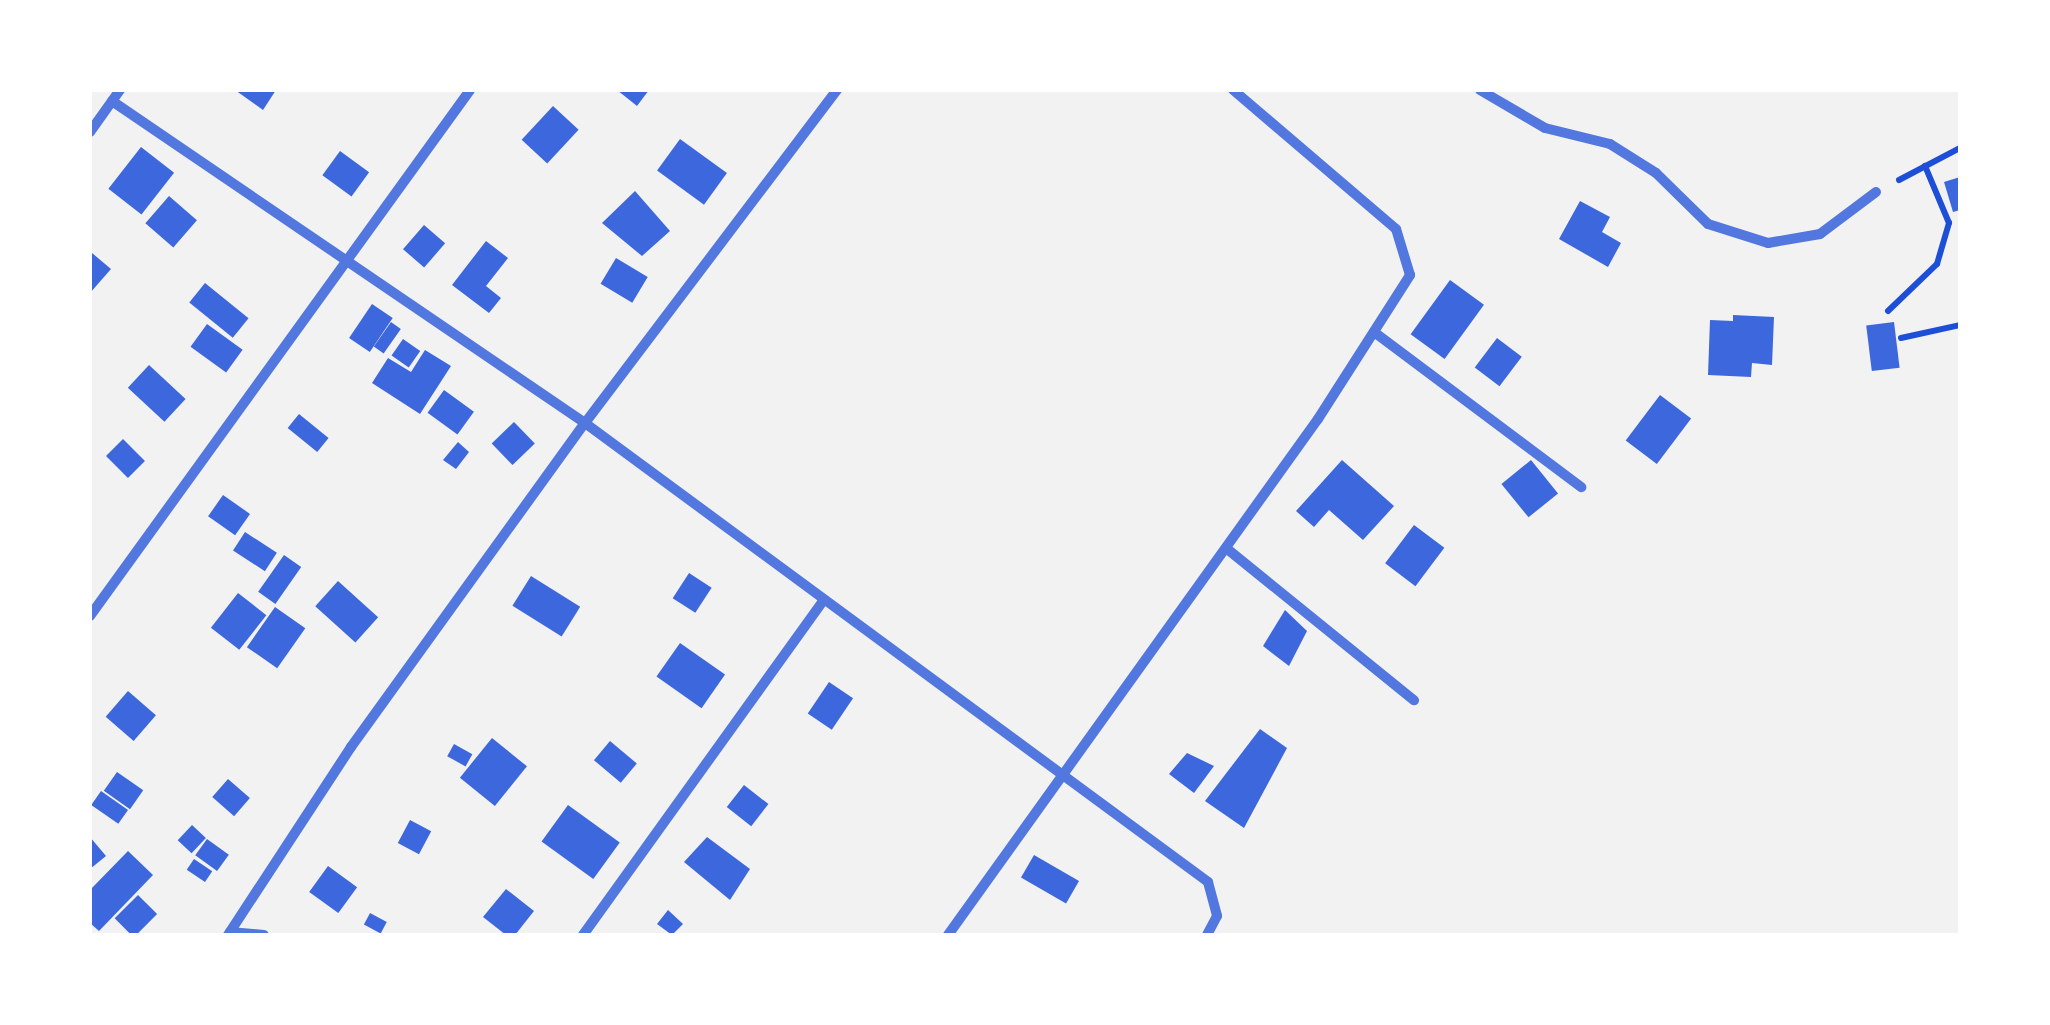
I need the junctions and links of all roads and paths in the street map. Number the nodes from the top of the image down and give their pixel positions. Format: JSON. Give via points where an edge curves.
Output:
{"nodes":[{"id":1,"x":120,"y":90,"type":"edge"},
{"id":2,"x":470,"y":90,"type":"edge"},
{"id":3,"x":837,"y":90,"type":"edge"},
{"id":4,"x":1233,"y":90,"type":"edge"},
{"id":5,"x":1480,"y":90,"type":"edge"},
{"id":6,"x":112,"y":102,"type":"junction"},
{"id":7,"x":90,"y":132,"type":"edge"},
{"id":8,"x":1960,"y":148,"type":"edge"},
{"id":9,"x":1925,"y":166,"type":"junction"},
{"id":10,"x":1876,"y":192,"type":"joint"},
{"id":11,"x":350,"y":261,"type":"junction"},
{"id":12,"x":1888,"y":311,"type":"dead end"},
{"id":13,"x":1960,"y":325,"type":"edge"},
{"id":14,"x":1374,"y":332,"type":"junction"},
{"id":15,"x":1901,"y":338,"type":"dead end"},
{"id":16,"x":585,"y":423,"type":"junction"},
{"id":17,"x":1582,"y":488,"type":"dead end"},
{"id":18,"x":1226,"y":548,"type":"junction"},
{"id":19,"x":824,"y":600,"type":"junction"},
{"id":20,"x":90,"y":616,"type":"edge"},
{"id":21,"x":1414,"y":700,"type":"dead end"},
{"id":22,"x":1063,"y":776,"type":"junction"},
{"id":23,"x":229,"y":934,"type":"edge"},
{"id":24,"x":264,"y":935,"type":"edge"},
{"id":25,"x":582,"y":935,"type":"edge"},
{"id":26,"x":948,"y":935,"type":"edge"},
{"id":27,"x":1207,"y":935,"type":"edge"}],
"edges":[{"from":1,"to":6,"type":"street"},
{"from":2,"to":11,"type":"street"},
{"from":3,"to":16,"type":"street"},
{"from":4,"to":14,"type":"street","via":[[1396,229],[1410,276]]},
{"from":5,"to":10,"type":"street","via":[[1545,128],[1610,144],[1656,173],[1708,224],[1768,242],[1820,234]]},
{"from":6,"to":7,"type":"street"},
{"from":6,"to":11,"type":"street"},
{"from":8,"to":9,"type":"path"},
{"from":9,"to":10,"type":"path"},
{"from":9,"to":12,"type":"path","via":[[1950,223],[1937,264]]},
{"from":11,"to":16,"type":"street"},
{"from":11,"to":20,"type":"street"},
{"from":13,"to":15,"type":"path"},
{"from":14,"to":17,"type":"street"},
{"from":14,"to":18,"type":"street"},
{"from":16,"to":19,"type":"street"},
{"from":16,"to":23,"type":"street","via":[[351,747]]},
{"from":18,"to":21,"type":"street"},
{"from":18,"to":22,"type":"street"},
{"from":19,"to":22,"type":"street"},
{"from":19,"to":25,"type":"street"},
{"from":22,"to":26,"type":"street"},
{"from":22,"to":27,"type":"street","via":[[1208,882],[1217,916]]},
{"from":23,"to":24,"type":"street"}]}
